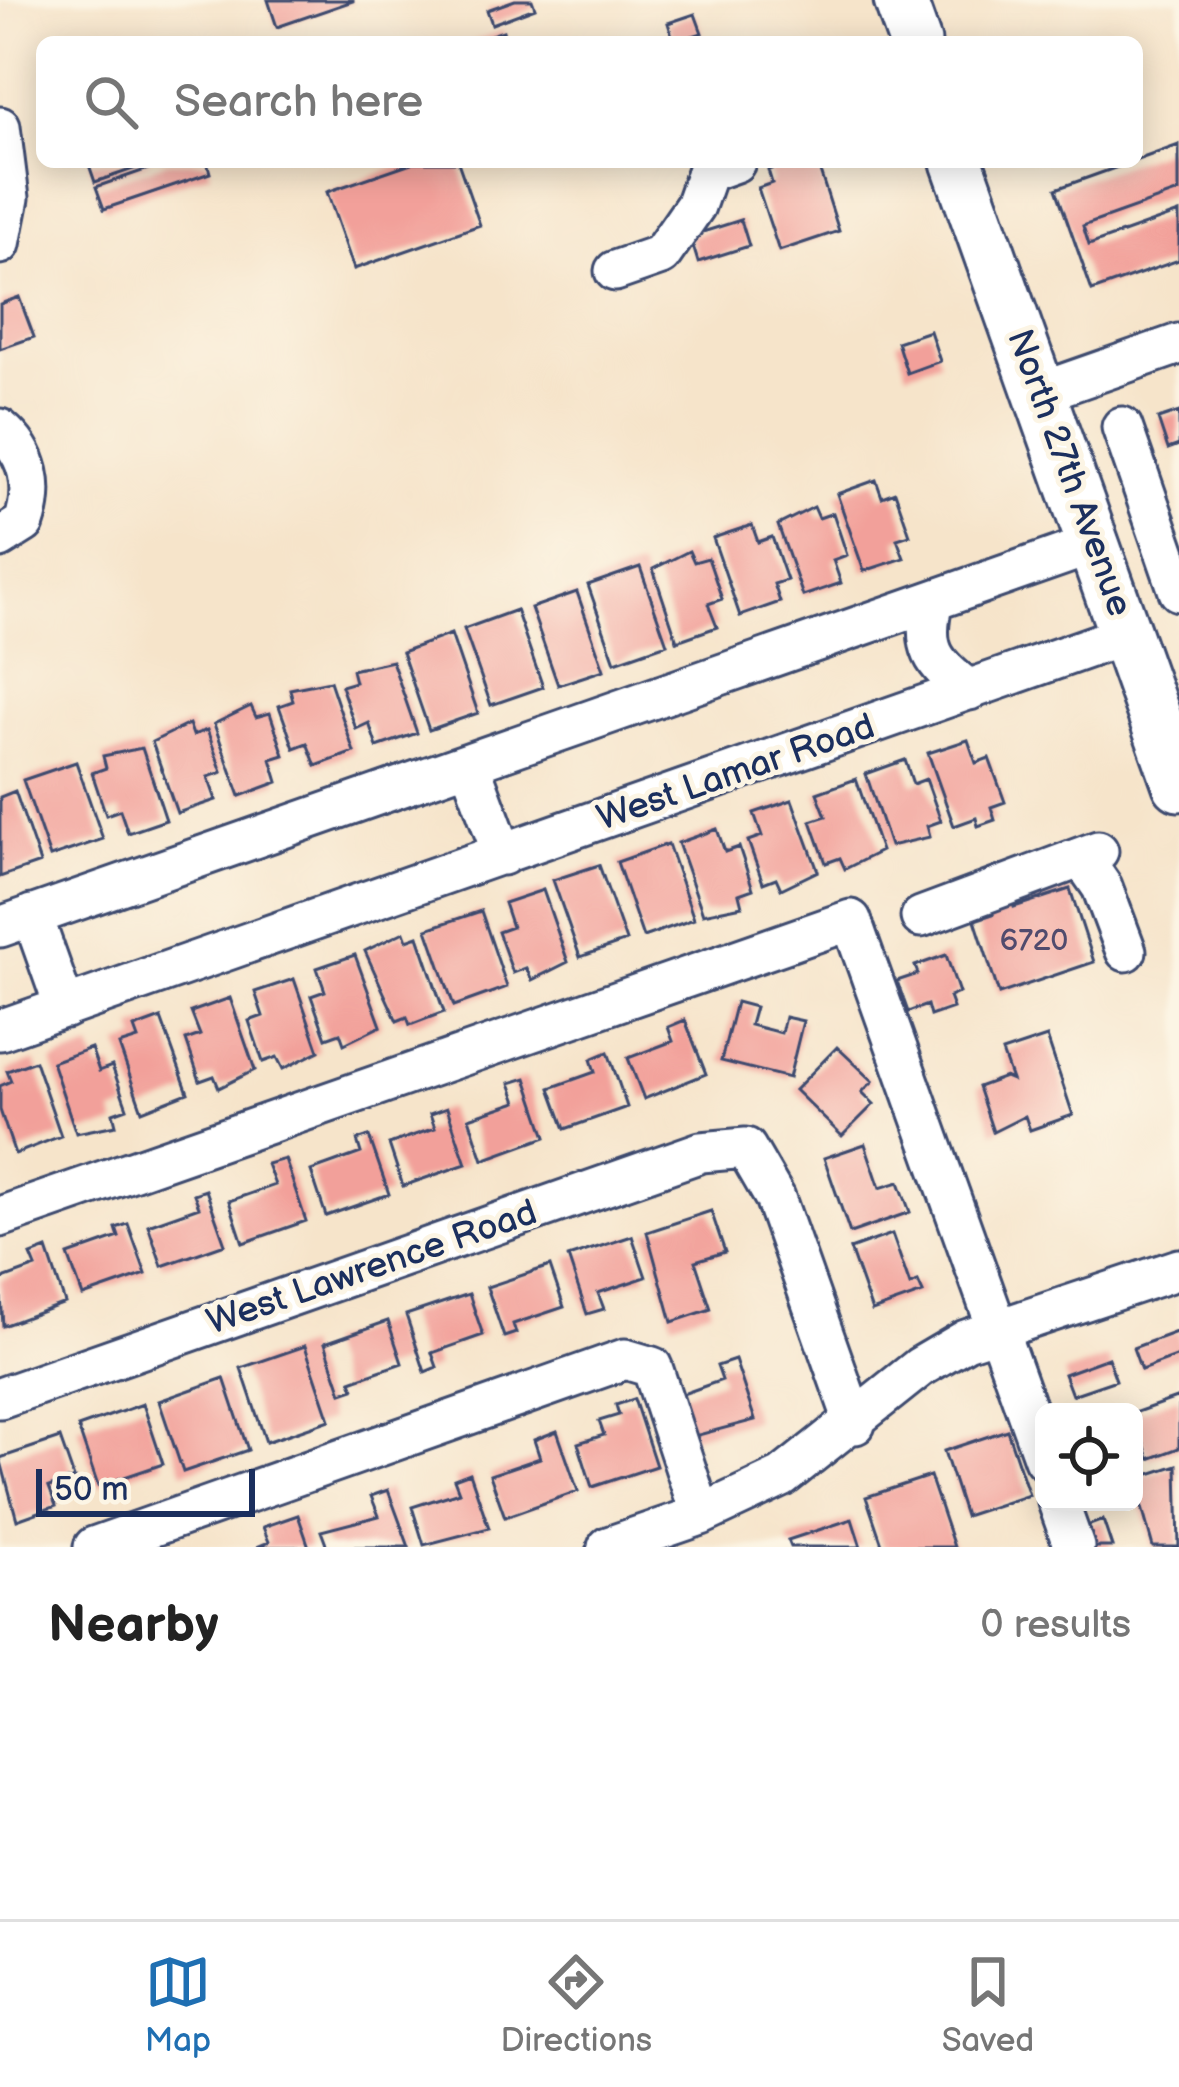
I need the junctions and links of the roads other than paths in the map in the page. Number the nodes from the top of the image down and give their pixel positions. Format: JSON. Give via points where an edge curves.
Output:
{"nodes":[{"id":1,"x":900,"y":0,"type":"edge"},
{"id":2,"x":913,"y":36,"type":"edge"},
{"id":3,"x":0,"y":127,"type":"edge"},
{"id":4,"x":717,"y":168,"type":"edge"},
{"id":5,"x":959,"y":168,"type":"edge"},
{"id":6,"x":0,"y":244,"type":"edge"},
{"id":7,"x":615,"y":271,"type":"dead end"},
{"id":8,"x":1179,"y":344,"type":"edge"},
{"id":9,"x":1042,"y":392,"type":"junction"},
{"id":10,"x":1121,"y":428,"type":"dead end"},
{"id":11,"x":0,"y":429,"type":"edge"},
{"id":12,"x":1170,"y":536,"type":"edge"},
{"id":13,"x":0,"y":538,"type":"edge"},
{"id":14,"x":1100,"y":552,"type":"junction"},
{"id":15,"x":1179,"y":590,"type":"edge"},
{"id":16,"x":932,"y":602,"type":"junction"},
{"id":17,"x":1127,"y":634,"type":"junction"},
{"id":18,"x":970,"y":690,"type":"junction"},
{"id":19,"x":469,"y":763,"type":"junction"},
{"id":20,"x":1179,"y":785,"type":"edge"},
{"id":21,"x":503,"y":855,"type":"junction"},
{"id":22,"x":921,"y":916,"type":"dead end"},
{"id":23,"x":16,"y":921,"type":"edge"},
{"id":24,"x":1126,"y":951,"type":"dead end"},
{"id":25,"x":65,"y":1008,"type":"junction"},
{"id":26,"x":0,"y":1030,"type":"edge"},
{"id":27,"x":0,"y":1216,"type":"edge"},
{"id":28,"x":1179,"y":1269,"type":"edge"},
{"id":29,"x":1000,"y":1329,"type":"junction"},
{"id":30,"x":0,"y":1398,"type":"edge"},
{"id":31,"x":855,"y":1424,"type":"junction"},
{"id":32,"x":1035,"y":1433,"type":"edge"},
{"id":33,"x":1061,"y":1511,"type":"edge"},
{"id":34,"x":701,"y":1515,"type":"junction"},
{"id":35,"x":94,"y":1547,"type":"edge"},
{"id":36,"x":608,"y":1547,"type":"edge"},
{"id":37,"x":1074,"y":1547,"type":"edge"}],
"edges":[{"from":1,"to":2,"type":"main road"},
{"from":3,"to":6,"type":"street","via":[[9,198]]},
{"from":4,"to":7,"type":"street","via":[[706,172],[695,206],[661,255]]},
{"from":5,"to":9,"type":"main road","name":"North 27th Avenue"},
{"from":8,"to":9,"type":"street"},
{"from":9,"to":14,"type":"main road","name":"North 27th Avenue"},
{"from":10,"to":12,"type":"street","name":"North 27th Avenue"},
{"from":11,"to":13,"type":"street","via":[[28,469],[32,500],[24,524]]},
{"from":12,"to":14,"type":"street"},
{"from":12,"to":15,"type":"street","name":"North 27th Avenue"},
{"from":14,"to":16,"type":"street"},
{"from":14,"to":17,"type":"main road","name":"North 27th Avenue"},
{"from":16,"to":18,"type":"street","via":[[928,652]]},
{"from":16,"to":19,"type":"street"},
{"from":17,"to":18,"type":"street","name":"West Lamar Road"},
{"from":17,"to":20,"type":"main road","name":"North 27th Avenue"},
{"from":18,"to":21,"type":"street","name":"West Lamar Road"},
{"from":19,"to":21,"type":"street"},
{"from":19,"to":23,"type":"street"},
{"from":21,"to":25,"type":"street","name":"West Lamar Road"},
{"from":22,"to":24,"type":"street","via":[[1090,855]]},
{"from":23,"to":25,"type":"street"},
{"from":25,"to":26,"type":"street","name":"West Lamar Road"},
{"from":27,"to":29,"type":"street","via":[[851,920]]},
{"from":28,"to":29,"type":"street"},
{"from":29,"to":31,"type":"street","via":[[920,1367]]},
{"from":29,"to":32,"type":"street"},
{"from":30,"to":31,"type":"street","name":"West Lawrence Road","via":[[701,1152],[746,1148],[775,1198]]},
{"from":31,"to":34,"type":"street","via":[[782,1477]]},
{"from":33,"to":37,"type":"street"},
{"from":34,"to":35,"type":"street","via":[[652,1367],[626,1359]]},
{"from":34,"to":36,"type":"street"}]}
